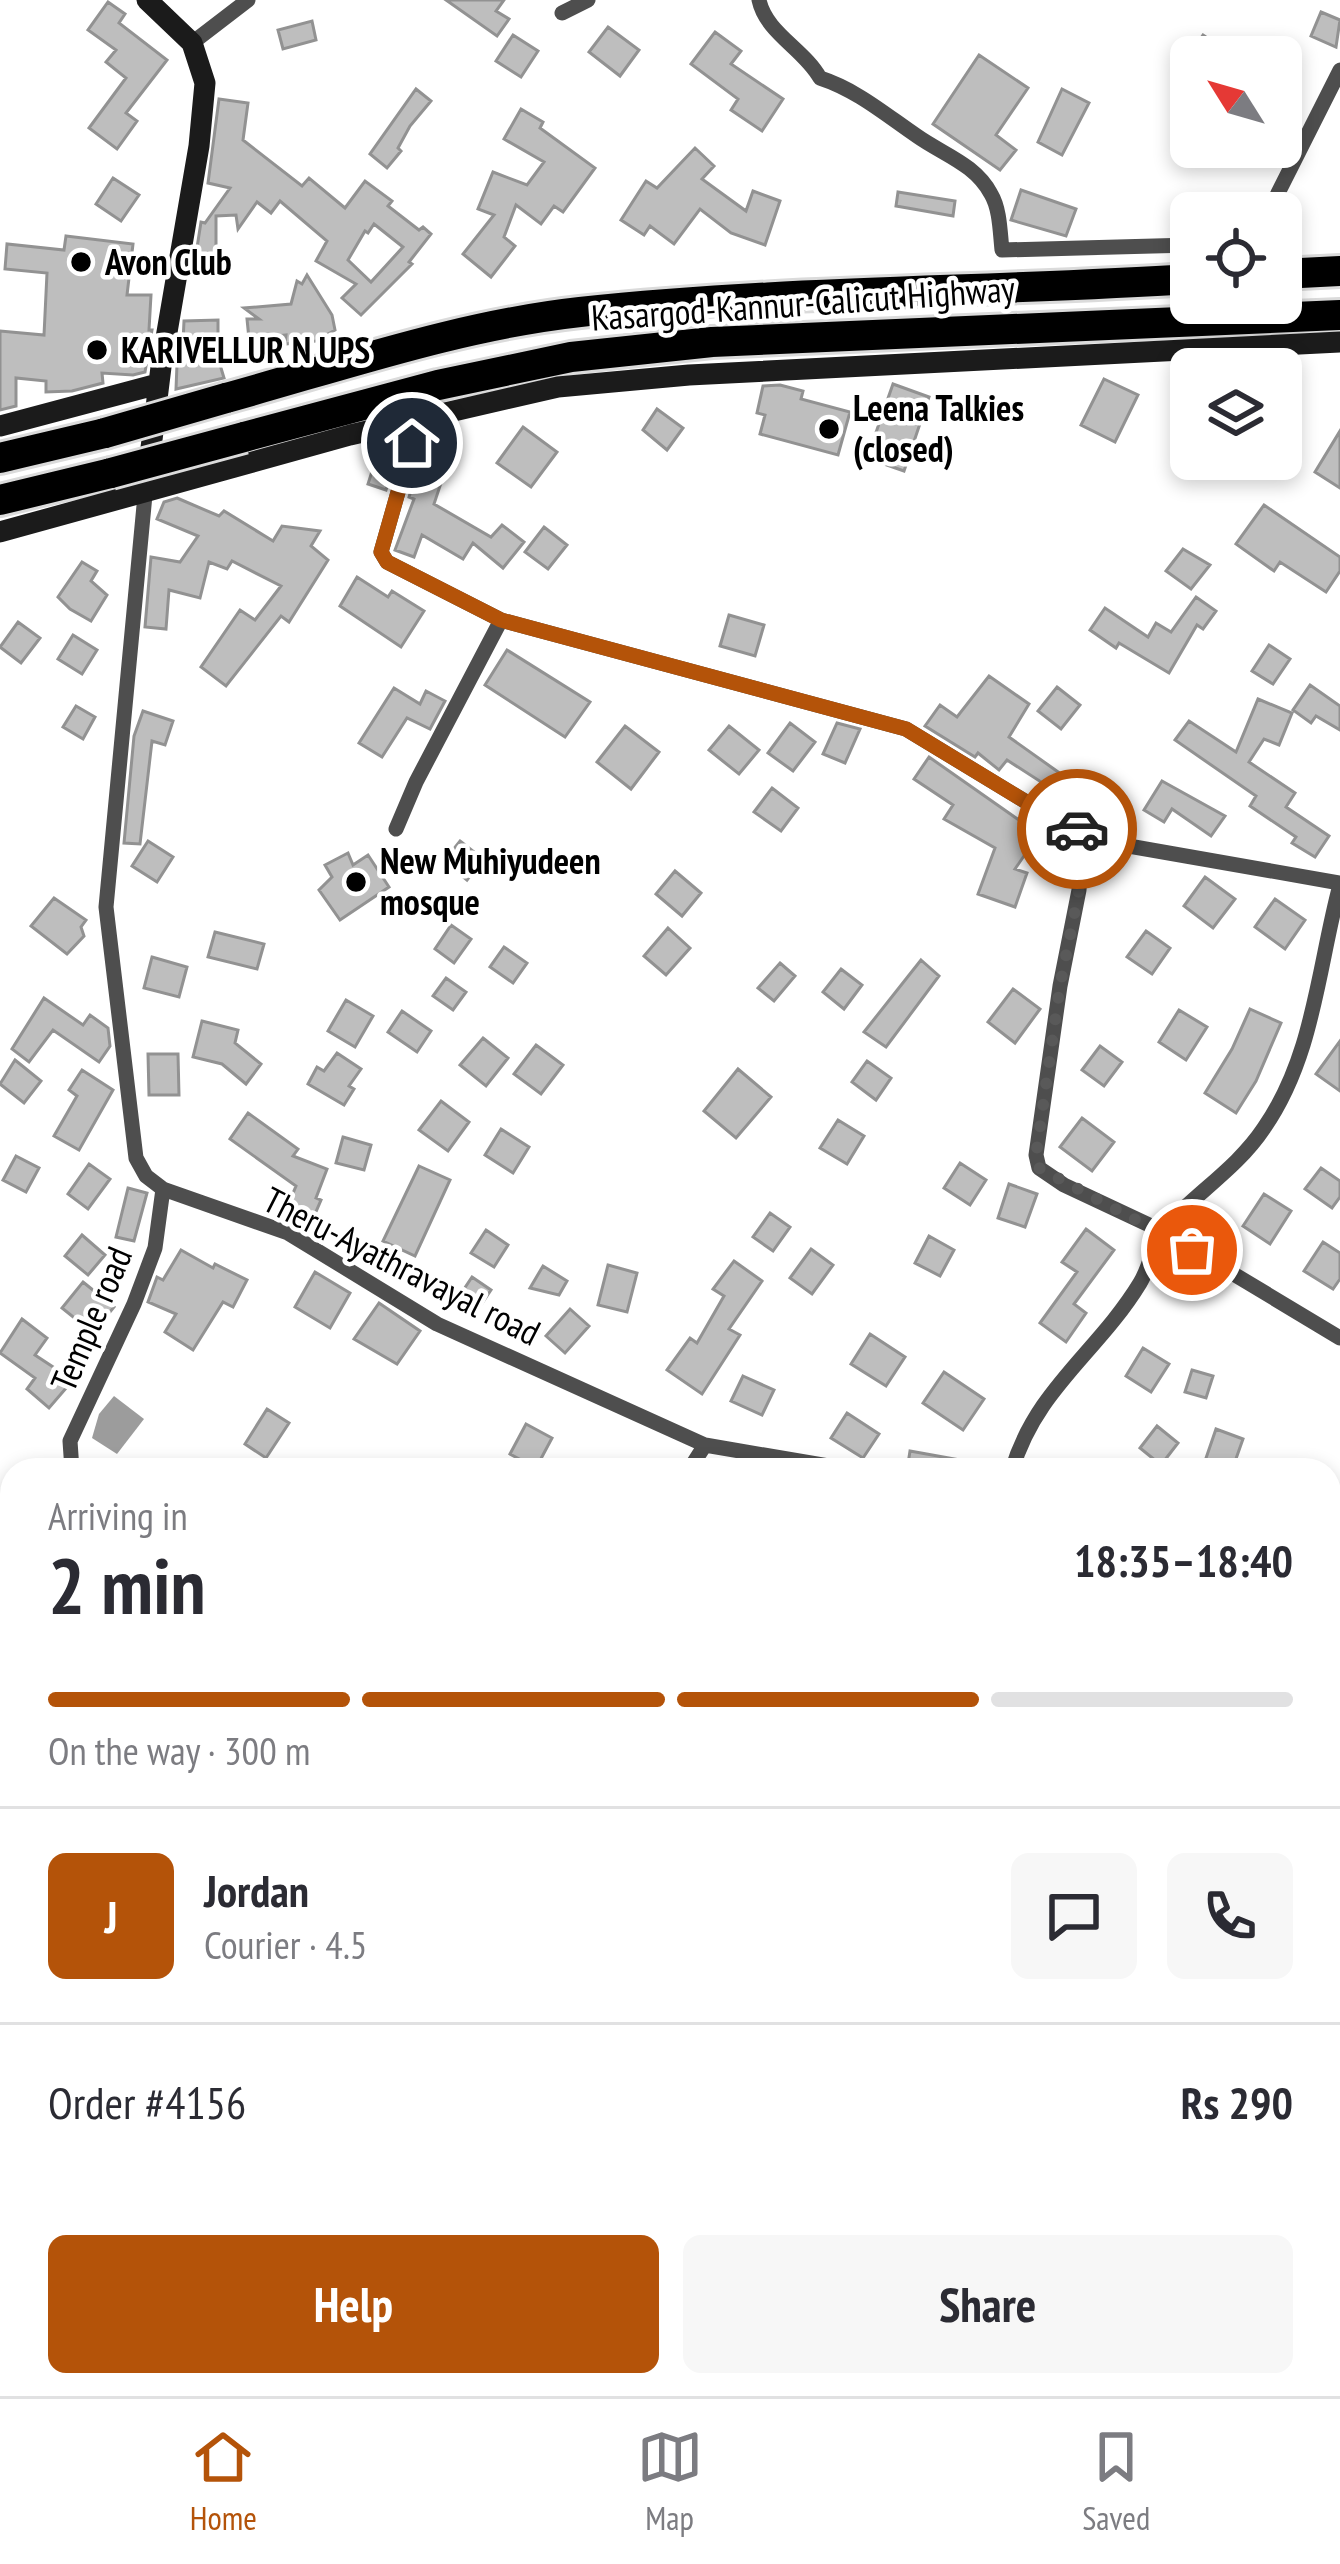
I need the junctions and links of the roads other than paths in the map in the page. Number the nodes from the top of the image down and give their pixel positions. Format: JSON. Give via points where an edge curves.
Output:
{"nodes":[{"id":1,"x":146,"y":0,"type":"edge"},
{"id":2,"x":248,"y":0,"type":"edge"},
{"id":3,"x":589,"y":0,"type":"edge"},
{"id":4,"x":760,"y":0,"type":"edge"},
{"id":5,"x":562,"y":13,"type":"dead end"},
{"id":6,"x":192,"y":43,"type":"junction"},
{"id":7,"x":1340,"y":70,"type":"edge"},
{"id":8,"x":1279,"y":192,"type":"edge"},
{"id":9,"x":1170,"y":246,"type":"edge"},
{"id":10,"x":1340,"y":271,"type":"edge"},
{"id":11,"x":1302,"y":273,"type":"edge"},
{"id":12,"x":1170,"y":280,"type":"edge"},
{"id":13,"x":1333,"y":329,"type":"edge"},
{"id":14,"x":158,"y":384,"type":"junction"},
{"id":15,"x":0,"y":426,"type":"edge"},
{"id":16,"x":412,"y":443,"type":"dead end"},
{"id":17,"x":0,"y":458,"type":"edge"},
{"id":18,"x":145,"y":495,"type":"junction"},
{"id":19,"x":0,"y":500,"type":"edge"},
{"id":20,"x":0,"y":532,"type":"edge"},
{"id":21,"x":501,"y":620,"type":"junction"},
{"id":22,"x":396,"y":829,"type":"dead end"},
{"id":23,"x":1083,"y":838,"type":"junction"},
{"id":24,"x":1340,"y":884,"type":"edge"},
{"id":25,"x":164,"y":1190,"type":"junction"},
{"id":26,"x":1162,"y":1231,"type":"junction"},
{"id":27,"x":1340,"y":1338,"type":"edge"},
{"id":28,"x":705,"y":1445,"type":"junction"},
{"id":29,"x":71,"y":1458,"type":"edge"},
{"id":30,"x":697,"y":1458,"type":"edge"},
{"id":31,"x":782,"y":1458,"type":"edge"},
{"id":32,"x":1016,"y":1458,"type":"edge"}],
"edges":[{"from":1,"to":6,"type":"street"},
{"from":2,"to":6,"type":"street"},
{"from":3,"to":5,"type":"street"},
{"from":4,"to":9,"type":"street","via":[[763,16],[820,78],[979,176],[994,198],[1002,250]]},
{"from":6,"to":14,"type":"street","via":[[205,83],[199,146]]},
{"from":7,"to":8,"type":"street"},
{"from":10,"to":11,"type":"highway"},
{"from":12,"to":17,"type":"highway","name":"Kasargod-Kannur-Calicut Highway","bridge":true,"via":[[576,313],[440,340]]},
{"from":13,"to":18,"type":"street","via":[[558,386]]},
{"from":13,"to":19,"type":"highway","name":"Kasargod-Kannur-Calicut Highway","bridge":true,"via":[[712,343],[595,355],[438,385]]},
{"from":14,"to":15,"type":"street"},
{"from":14,"to":18,"type":"street"},
{"from":16,"to":21,"type":"street","via":[[381,552]]},
{"from":18,"to":20,"type":"street"},
{"from":18,"to":25,"type":"street","via":[[106,907],[136,1158]]},
{"from":21,"to":22,"type":"street"},
{"from":21,"to":23,"type":"street","via":[[906,729],[1071,822]]},
{"from":23,"to":24,"type":"street"},
{"from":23,"to":26,"type":"street","via":[[1036,1155],[1039,1168],[1064,1185]]},
{"from":24,"to":26,"type":"street","via":[[1302,1054],[1281,1100],[1240,1160]]},
{"from":25,"to":28,"type":"street","name":"Theru-Ayathravayal road","via":[[288,1233],[436,1324]]},
{"from":25,"to":29,"type":"street","name":"Temple road","via":[[155,1248],[70,1441]]},
{"from":26,"to":27,"type":"street"},
{"from":26,"to":32,"type":"street","via":[[1143,1280],[1053,1388]]},
{"from":28,"to":30,"type":"street"},
{"from":28,"to":31,"type":"street","name":"Theru-Ayathravayal road"}]}
